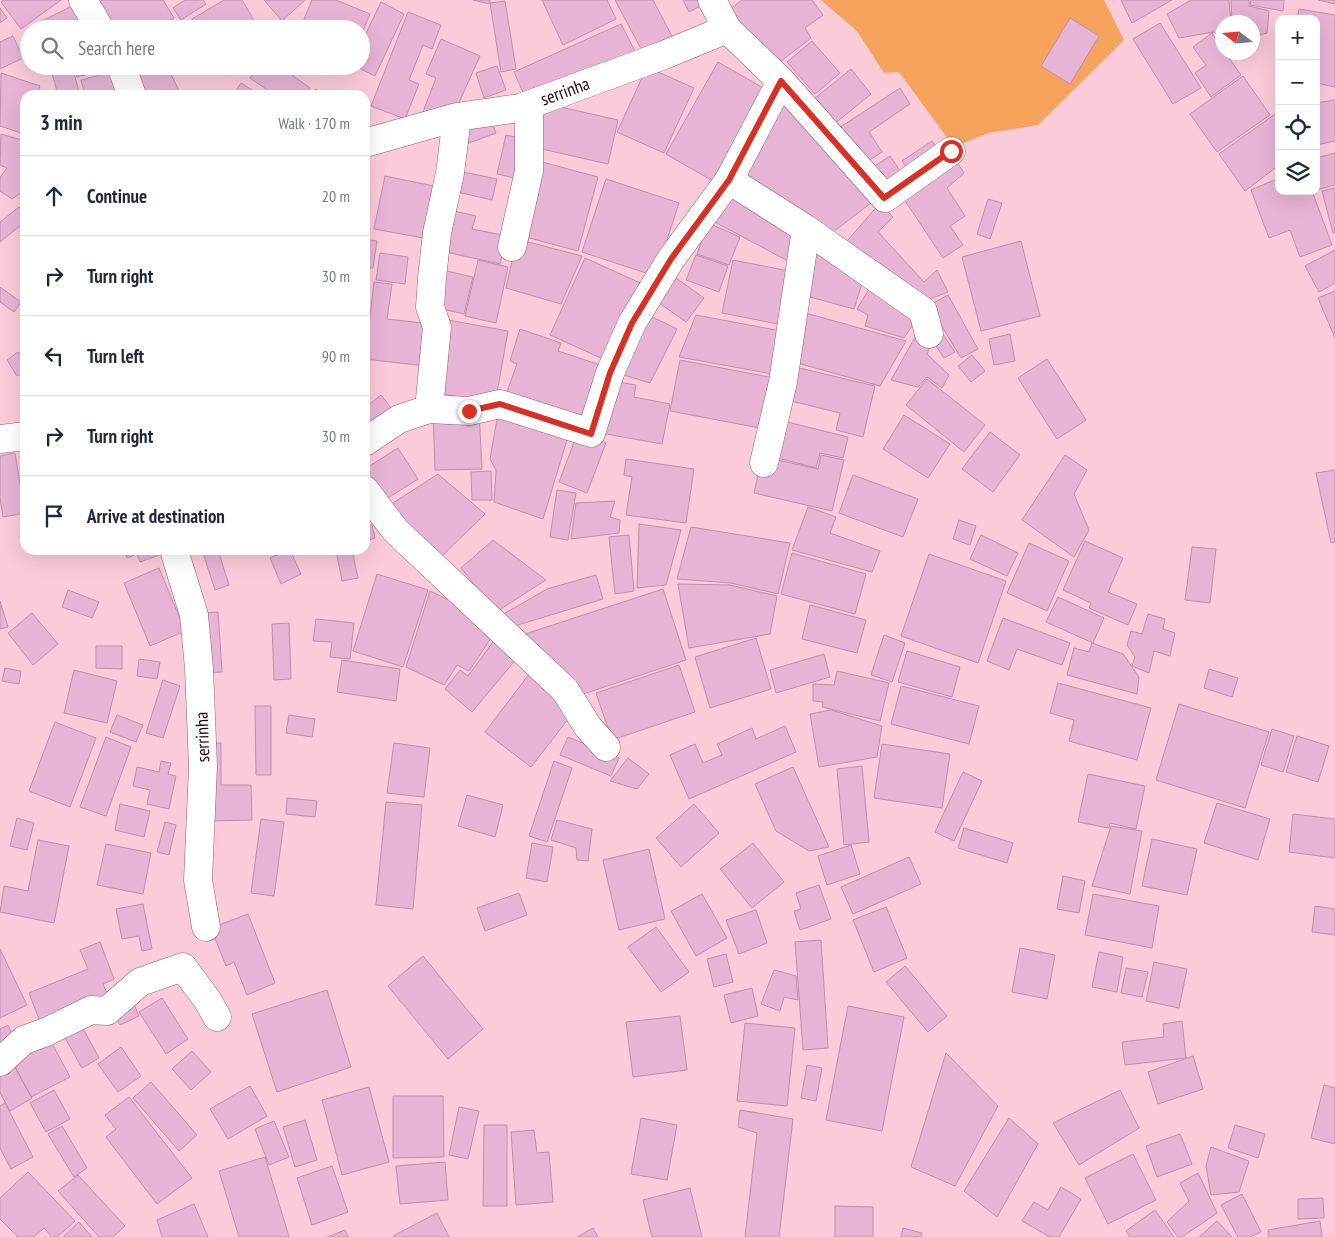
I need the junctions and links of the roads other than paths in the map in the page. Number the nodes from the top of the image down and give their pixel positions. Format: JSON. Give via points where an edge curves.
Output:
{"nodes":[{"id":1,"x":83,"y":0,"type":"edge"},
{"id":2,"x":712,"y":0,"type":"edge"},
{"id":3,"x":95,"y":20,"type":"edge"},
{"id":4,"x":727,"y":30,"type":"junction"},
{"id":5,"x":124,"y":75,"type":"edge"},
{"id":6,"x":781,"y":81,"type":"junction"},
{"id":7,"x":130,"y":90,"type":"edge"},
{"id":8,"x":520,"y":108,"type":"junction"},
{"id":9,"x":457,"y":117,"type":"junction"},
{"id":10,"x":370,"y":142,"type":"edge"},
{"id":11,"x":951,"y":151,"type":"dead end"},
{"id":12,"x":729,"y":180,"type":"junction"},
{"id":13,"x":806,"y":230,"type":"junction"},
{"id":14,"x":512,"y":246,"type":"dead end"},
{"id":15,"x":929,"y":334,"type":"dead end"},
{"id":16,"x":429,"y":409,"type":"junction"},
{"id":17,"x":20,"y":437,"type":"edge"},
{"id":18,"x":0,"y":439,"type":"edge"},
{"id":19,"x":370,"y":439,"type":"edge"},
{"id":20,"x":764,"y":463,"type":"dead end"},
{"id":21,"x":370,"y":497,"type":"edge"},
{"id":22,"x":176,"y":555,"type":"edge"},
{"id":23,"x":606,"y":747,"type":"dead end"},
{"id":24,"x":206,"y":927,"type":"dead end"},
{"id":25,"x":217,"y":1018,"type":"dead end"},
{"id":26,"x":0,"y":1062,"type":"edge"}],
"edges":[{"from":1,"to":3,"type":"street"},
{"from":2,"to":4,"type":"street"},
{"from":4,"to":6,"type":"street"},
{"from":4,"to":8,"type":"street","name":"serrinha"},
{"from":5,"to":7,"type":"street"},
{"from":6,"to":11,"type":"street","via":[[884,198]]},
{"from":6,"to":12,"type":"street"},
{"from":8,"to":9,"type":"street","name":"serrinha"},
{"from":8,"to":14,"type":"street","via":[[529,116],[529,171]]},
{"from":9,"to":10,"type":"street","name":"serrinha"},
{"from":9,"to":16,"type":"street","via":[[432,278],[430,308],[436,327]]},
{"from":12,"to":13,"type":"street"},
{"from":12,"to":16,"type":"street","via":[[671,259],[632,323],[610,373],[591,434],[500,404],[469,411]]},
{"from":13,"to":15,"type":"street","via":[[923,311]]},
{"from":13,"to":20,"type":"street","via":[[783,382]]},
{"from":16,"to":19,"type":"street","via":[[399,419]]},
{"from":17,"to":18,"type":"street"},
{"from":21,"to":23,"type":"street","via":[[395,530],[565,690],[588,727]]},
{"from":22,"to":24,"type":"street","name":"serrinha","via":[[194,615],[199,668],[203,766],[198,880]]},
{"from":25,"to":26,"type":"street","via":[[183,967],[140,982],[106,1011],[92,1010],[24,1040]]}]}
